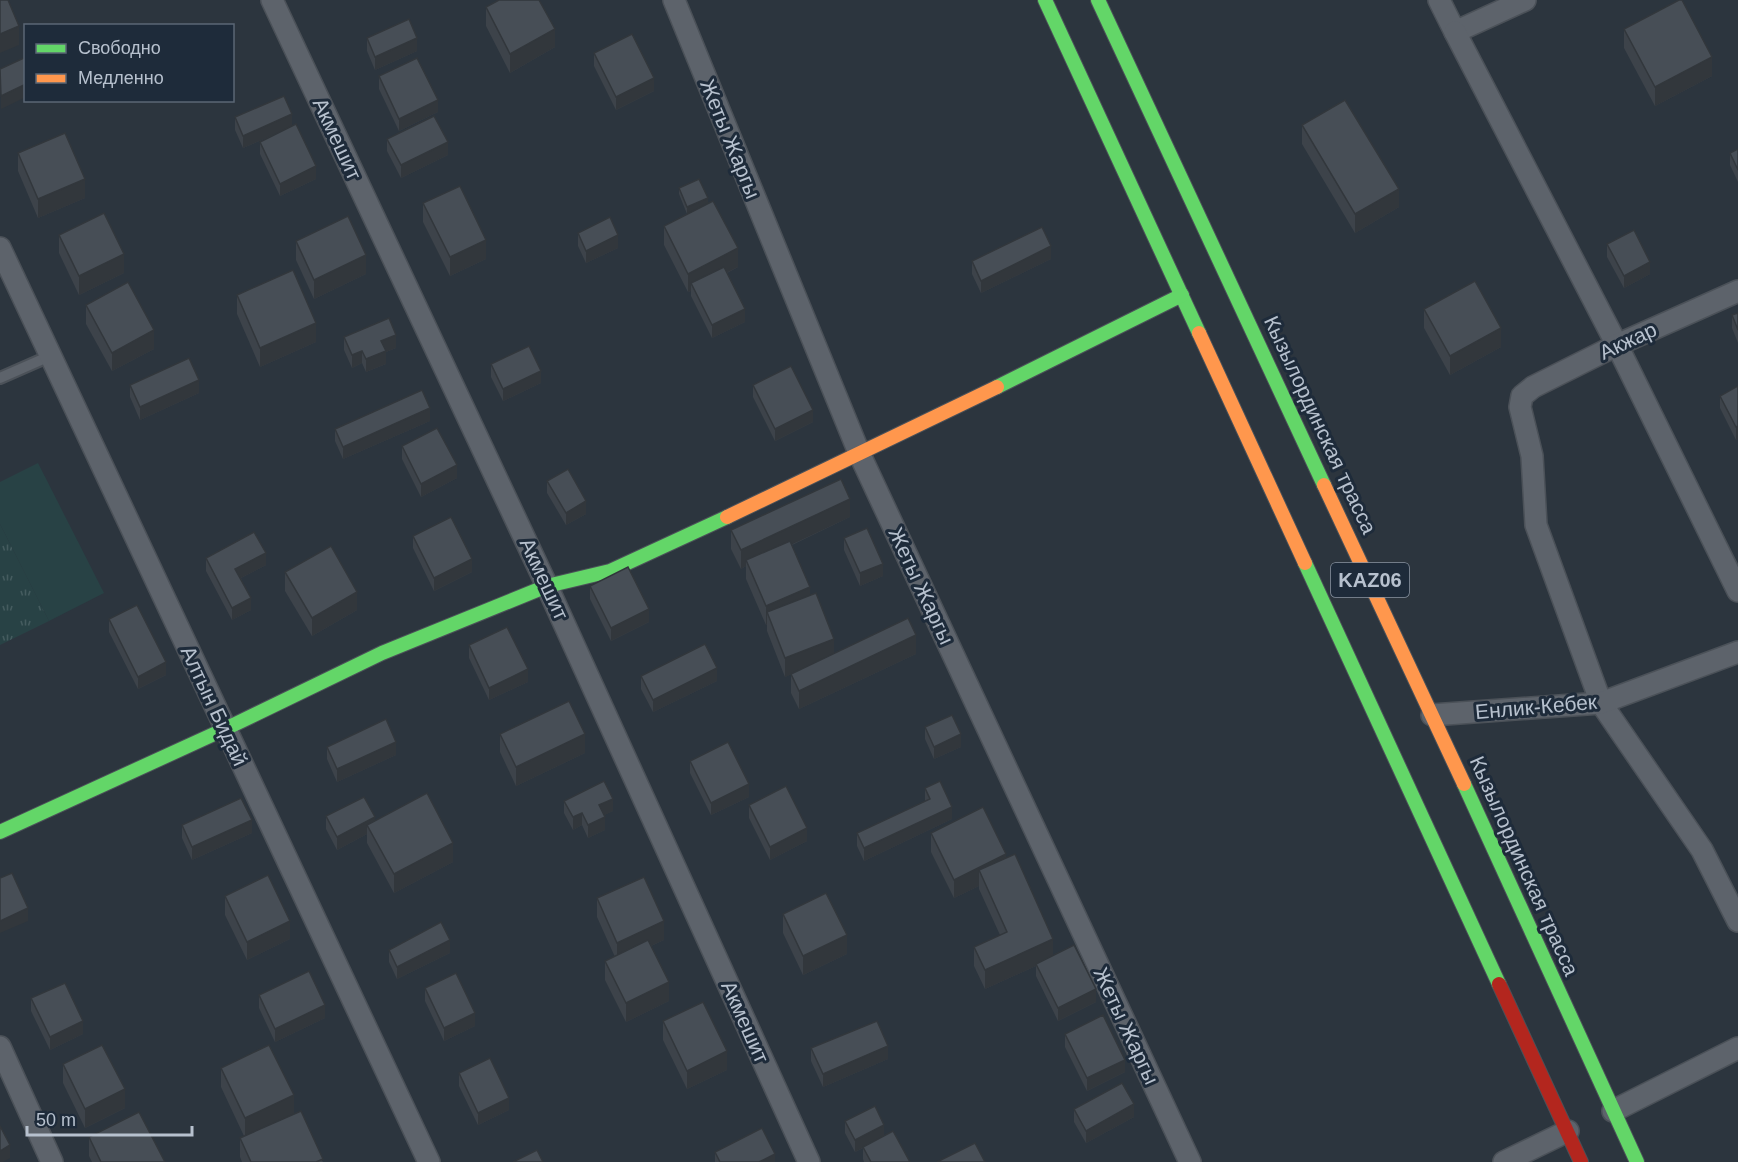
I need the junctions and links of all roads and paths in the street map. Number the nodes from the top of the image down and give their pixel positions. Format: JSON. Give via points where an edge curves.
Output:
{"nodes":[{"id":1,"x":272,"y":0,"type":"edge"},
{"id":2,"x":674,"y":0,"type":"edge"},
{"id":3,"x":1045,"y":0,"type":"edge"},
{"id":4,"x":1098,"y":0,"type":"edge"},
{"id":5,"x":1439,"y":0,"type":"edge"},
{"id":6,"x":1525,"y":0,"type":"edge"},
{"id":7,"x":1455,"y":33,"type":"junction"},
{"id":8,"x":0,"y":248,"type":"edge"},
{"id":9,"x":1738,"y":291,"type":"edge"},
{"id":10,"x":1182,"y":295,"type":"junction"},
{"id":11,"x":1617,"y":345,"type":"junction"},
{"id":12,"x":50,"y":356,"type":"junction"},
{"id":13,"x":0,"y":378,"type":"edge"},
{"id":14,"x":860,"y":455,"type":"junction"},
{"id":15,"x":547,"y":586,"type":"junction"},
{"id":16,"x":1738,"y":591,"type":"edge"},
{"id":17,"x":1738,"y":652,"type":"edge"},
{"id":18,"x":1601,"y":703,"type":"junction"},
{"id":19,"x":1432,"y":715,"type":"junction"},
{"id":20,"x":225,"y":729,"type":"junction"},
{"id":21,"x":0,"y":832,"type":"edge"},
{"id":22,"x":1738,"y":921,"type":"edge"},
{"id":23,"x":0,"y":1047,"type":"edge"},
{"id":24,"x":1738,"y":1048,"type":"edge"},
{"id":25,"x":1608,"y":1113,"type":"junction"},
{"id":26,"x":1572,"y":1129,"type":"junction"},
{"id":27,"x":52,"y":1162,"type":"edge"},
{"id":28,"x":429,"y":1162,"type":"edge"},
{"id":29,"x":809,"y":1162,"type":"edge"},
{"id":30,"x":1190,"y":1162,"type":"edge"},
{"id":31,"x":1503,"y":1162,"type":"edge"},
{"id":32,"x":1581,"y":1162,"type":"edge"},
{"id":33,"x":1637,"y":1162,"type":"edge"}],
"edges":[{"from":1,"to":15,"type":"street","name":"Акмешит"},
{"from":2,"to":14,"type":"street","name":"Жеты Жаргы"},
{"from":3,"to":10,"type":"main road","number":"KАZ06"},
{"from":4,"to":19,"type":"main road","name":"Кызылординская трасса","number":"KАZ06"},
{"from":5,"to":7,"type":"street"},
{"from":6,"to":7,"type":"street"},
{"from":7,"to":11,"type":"street"},
{"from":8,"to":12,"type":"street","name":"Алтын Бидай"},
{"from":9,"to":11,"type":"street","name":"Акжар"},
{"from":10,"to":14,"type":"main road"},
{"from":10,"to":26,"type":"main road","number":"KАZ06"},
{"from":11,"to":16,"type":"street"},
{"from":11,"to":18,"type":"street","name":"Акжар","via":[[1533,387],[1522,396],[1520,407],[1532,456],[1536,525]]},
{"from":12,"to":13,"type":"lane"},
{"from":12,"to":20,"type":"street","name":"Алтын Бидай"},
{"from":14,"to":15,"type":"main road","via":[[610,571]]},
{"from":14,"to":30,"type":"street","name":"Жеты Жаргы"},
{"from":15,"to":20,"type":"main road","via":[[382,653]]},
{"from":15,"to":29,"type":"street","name":"Акмешит"},
{"from":17,"to":18,"type":"street","name":"Енлик-Кебек"},
{"from":18,"to":19,"type":"street","name":"Енлик-Кебек"},
{"from":18,"to":22,"type":"street","via":[[1702,850]]},
{"from":19,"to":25,"type":"main road","name":"Кызылординская трасса","number":"KАZ06"},
{"from":20,"to":21,"type":"main road"},
{"from":20,"to":28,"type":"street","name":"Алтын Бидай"},
{"from":23,"to":27,"type":"street"},
{"from":24,"to":25,"type":"street"},
{"from":25,"to":33,"type":"main road","name":"Кызылординская трасса","number":"KАZ06"},
{"from":26,"to":31,"type":"street"},
{"from":26,"to":32,"type":"main road","number":"KАZ06"}]}
